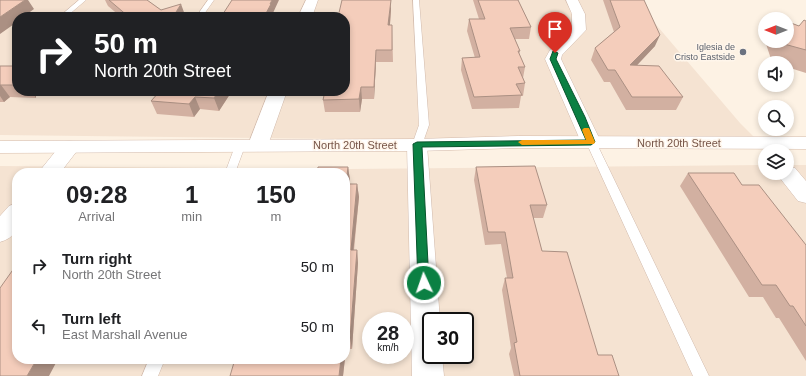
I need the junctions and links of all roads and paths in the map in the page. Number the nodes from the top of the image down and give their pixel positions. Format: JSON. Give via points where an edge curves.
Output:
{"nodes":[{"id":1,"x":83,"y":0,"type":"edge"},
{"id":2,"x":211,"y":0,"type":"edge"},
{"id":3,"x":312,"y":0,"type":"edge"},
{"id":4,"x":416,"y":0,"type":"edge"},
{"id":5,"x":572,"y":0,"type":"edge"},
{"id":6,"x":68,"y":12,"type":"edge"},
{"id":7,"x":203,"y":12,"type":"edge"},
{"id":8,"x":307,"y":12,"type":"edge"},
{"id":9,"x":275,"y":96,"type":"edge"},
{"id":10,"x":591,"y":142,"type":"junction"},
{"id":11,"x":806,"y":143,"type":"edge"},
{"id":12,"x":417,"y":144,"type":"junction"},
{"id":13,"x":794,"y":144,"type":"edge"},
{"id":14,"x":249,"y":145,"type":"junction"},
{"id":15,"x":0,"y":147,"type":"edge"},
{"id":16,"x":70,"y":147,"type":"junction"},
{"id":17,"x":758,"y":147,"type":"edge"},
{"id":18,"x":53,"y":168,"type":"edge"},
{"id":19,"x":233,"y":168,"type":"edge"},
{"id":20,"x":793,"y":180,"type":"edge"},
{"id":21,"x":806,"y":195,"type":"edge"},
{"id":22,"x":12,"y":218,"type":"edge"},
{"id":23,"x":0,"y":233,"type":"edge"},
{"id":24,"x":155,"y":364,"type":"edge"},
{"id":25,"x":150,"y":376,"type":"edge"},
{"id":26,"x":428,"y":376,"type":"edge"},
{"id":27,"x":701,"y":376,"type":"edge"}],
"edges":[{"from":1,"to":6,"type":"lane"},
{"from":2,"to":7,"type":"lane"},
{"from":3,"to":8,"type":"street"},
{"from":4,"to":12,"type":"lane","via":[[424,126]]},
{"from":5,"to":10,"type":"street","via":[[580,18],[579,30],[555,53],[553,59]]},
{"from":9,"to":14,"type":"street"},
{"from":10,"to":12,"type":"street","name":"North 20th Street"},
{"from":10,"to":17,"type":"street","name":"North 20th Street"},
{"from":10,"to":27,"type":"lane"},
{"from":11,"to":13,"type":"street","name":"North 20th Street"},
{"from":12,"to":14,"type":"street","name":"North 20th Street"},
{"from":12,"to":26,"type":"street"},
{"from":14,"to":16,"type":"street","name":"North 20th Street"},
{"from":14,"to":19,"type":"lane"},
{"from":15,"to":16,"type":"street","name":"North 20th Street"},
{"from":16,"to":18,"type":"street"},
{"from":20,"to":21,"type":"street"},
{"from":22,"to":23,"type":"street"},
{"from":24,"to":25,"type":"lane"}]}
